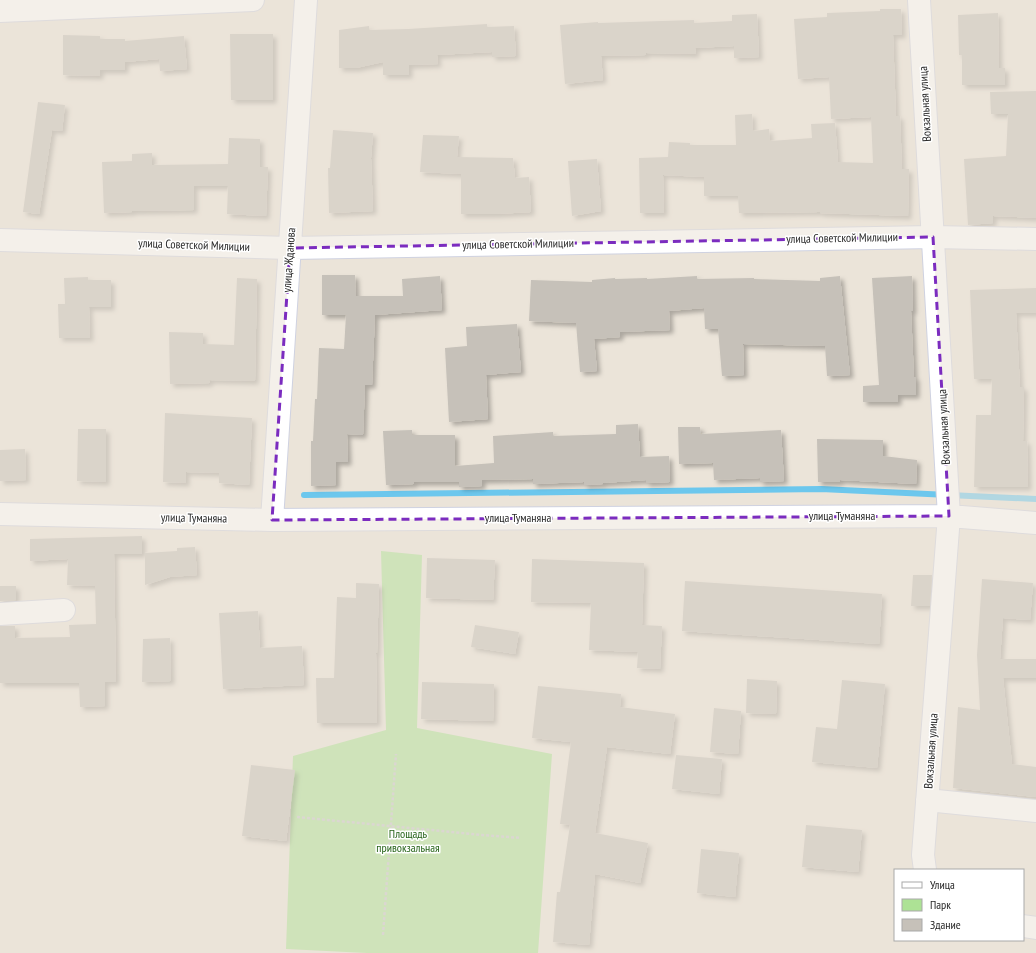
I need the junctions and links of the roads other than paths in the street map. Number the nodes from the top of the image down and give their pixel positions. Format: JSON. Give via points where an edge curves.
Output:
{"nodes":[{"id":1,"x":253,"y":0,"type":"edge"},
{"id":2,"x":306,"y":0,"type":"edge"},
{"id":3,"x":919,"y":0,"type":"edge"},
{"id":4,"x":0,"y":11,"type":"edge"},
{"id":5,"x":933,"y":237,"type":"junction"},
{"id":6,"x":1036,"y":239,"type":"edge"},
{"id":7,"x":0,"y":240,"type":"edge"},
{"id":8,"x":290,"y":248,"type":"junction"},
{"id":9,"x":0,"y":514,"type":"edge"},
{"id":10,"x":949,"y":516,"type":"junction"},
{"id":11,"x":272,"y":520,"type":"junction"},
{"id":12,"x":1036,"y":523,"type":"edge"},
{"id":13,"x":64,"y":610,"type":"dead end"},
{"id":14,"x":0,"y":614,"type":"edge"},
{"id":15,"x":927,"y":800,"type":"junction"},
{"id":16,"x":1036,"y":810,"type":"edge"},
{"id":17,"x":924,"y":862,"type":"edge"},
{"id":18,"x":1024,"y":926,"type":"edge"},
{"id":19,"x":1036,"y":928,"type":"edge"}],
"edges":[{"from":1,"to":4,"type":"street"},
{"from":2,"to":8,"type":"street","name":"улица Жданова"},
{"from":3,"to":5,"type":"street","name":"Вокзальная улица"},
{"from":5,"to":6,"type":"street","name":"улица Советской Милиции"},
{"from":5,"to":8,"type":"street","name":"улица Советской Милиции"},
{"from":5,"to":10,"type":"street","name":"Вокзальная улица"},
{"from":7,"to":8,"type":"street","name":"улица Советской Милиции"},
{"from":8,"to":11,"type":"street","name":"улица Жданова"},
{"from":9,"to":11,"type":"street","name":"улица Туманяна"},
{"from":10,"to":11,"type":"street","name":"улица Туманяна"},
{"from":10,"to":12,"type":"street","name":"улица Туманяна"},
{"from":10,"to":15,"type":"street","name":"Вокзальная улица"},
{"from":13,"to":14,"type":"street"},
{"from":15,"to":16,"type":"street"},
{"from":15,"to":17,"type":"street","name":"Вокзальная улица"},
{"from":18,"to":19,"type":"street"}]}
